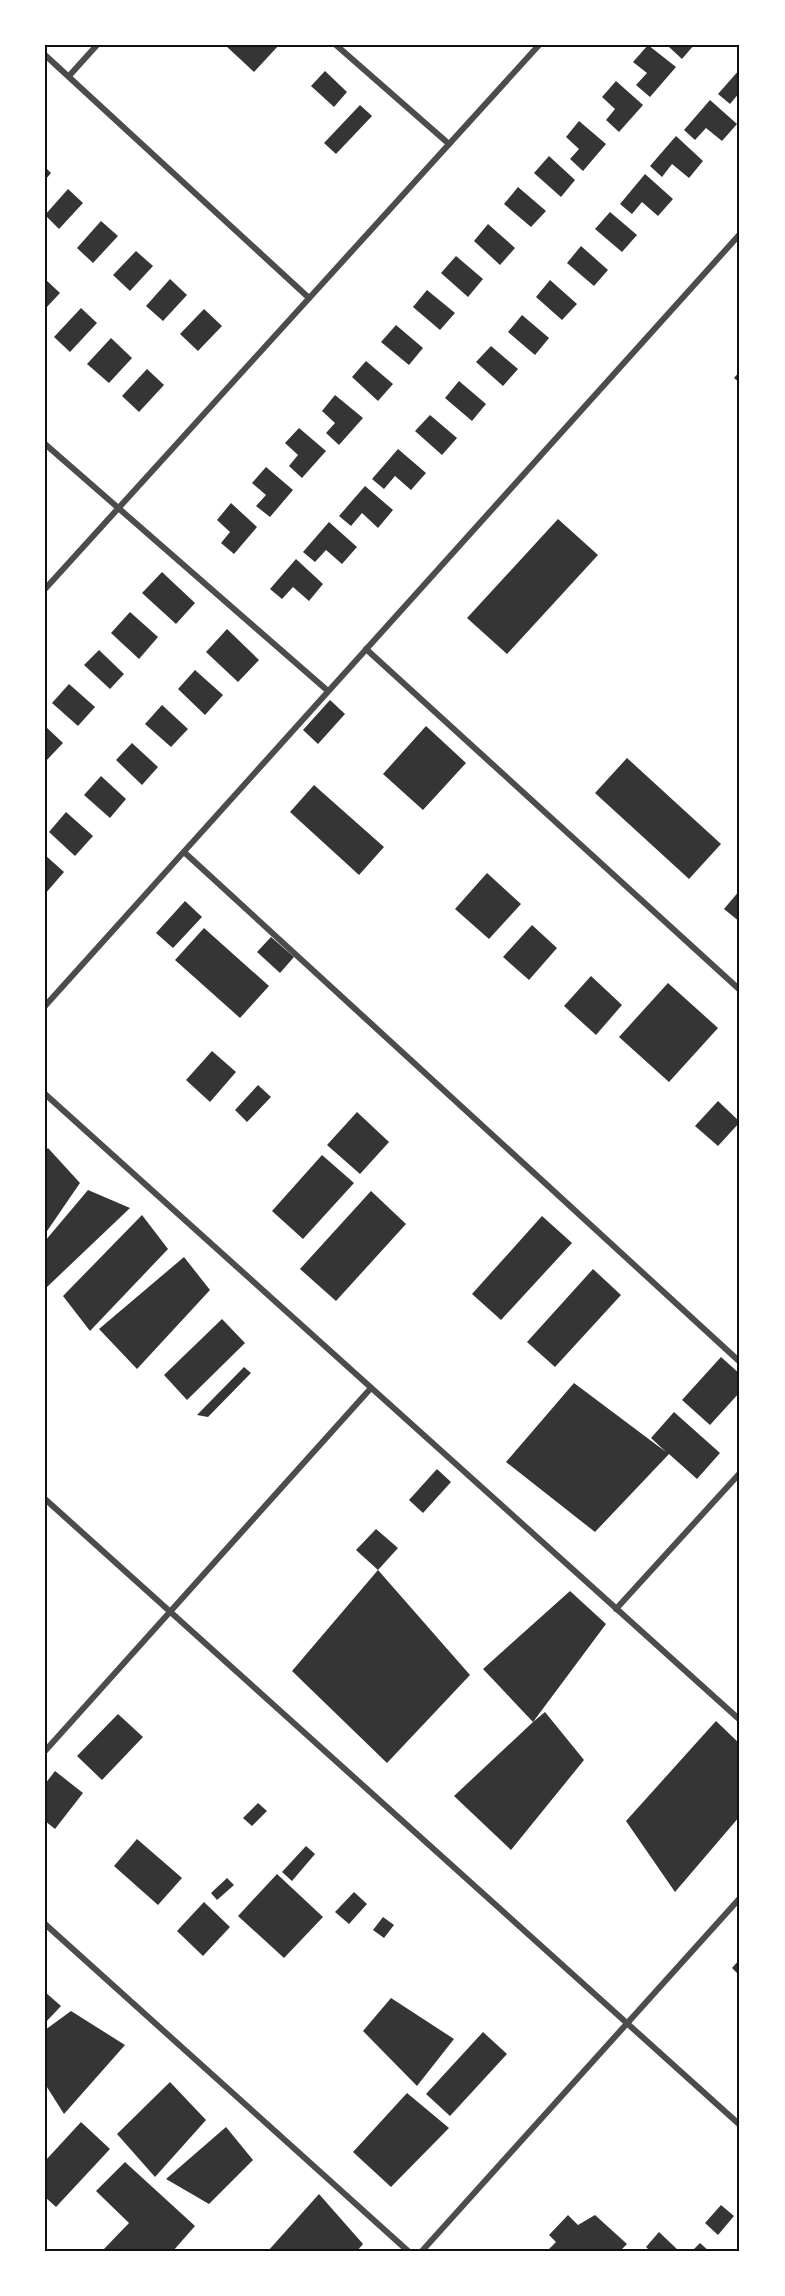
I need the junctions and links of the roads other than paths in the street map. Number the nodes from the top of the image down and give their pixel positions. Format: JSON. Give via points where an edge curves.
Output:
{"nodes":[{"id":1,"x":97,"y":45,"type":"edge"},
{"id":2,"x":336,"y":45,"type":"edge"},
{"id":3,"x":538,"y":45,"type":"edge"},
{"id":4,"x":45,"y":55,"type":"edge"},
{"id":5,"x":69,"y":76,"type":"junction"},
{"id":6,"x":449,"y":144,"type":"junction"},
{"id":7,"x":740,"y":234,"type":"edge"},
{"id":8,"x":309,"y":297,"type":"junction"},
{"id":9,"x":45,"y":444,"type":"edge"},
{"id":10,"x":117,"y":509,"type":"junction"},
{"id":11,"x":45,"y":589,"type":"edge"},
{"id":12,"x":366,"y":650,"type":"junction"},
{"id":13,"x":328,"y":692,"type":"junction"},
{"id":14,"x":184,"y":852,"type":"junction"},
{"id":15,"x":740,"y":990,"type":"edge"},
{"id":16,"x":45,"y":1006,"type":"edge"},
{"id":17,"x":45,"y":1094,"type":"edge"},
{"id":18,"x":740,"y":1362,"type":"edge"},
{"id":19,"x":371,"y":1388,"type":"junction"},
{"id":20,"x":740,"y":1473,"type":"edge"},
{"id":21,"x":45,"y":1500,"type":"edge"},
{"id":22,"x":616,"y":1609,"type":"junction"},
{"id":23,"x":171,"y":1612,"type":"junction"},
{"id":24,"x":740,"y":1720,"type":"edge"},
{"id":25,"x":45,"y":1751,"type":"edge"},
{"id":26,"x":740,"y":1898,"type":"edge"},
{"id":27,"x":45,"y":1924,"type":"edge"},
{"id":28,"x":627,"y":2023,"type":"junction"},
{"id":29,"x":740,"y":2124,"type":"edge"},
{"id":30,"x":408,"y":2251,"type":"edge"},
{"id":31,"x":422,"y":2251,"type":"edge"}],
"edges":[{"from":1,"to":5,"type":"street"},
{"from":2,"to":6,"type":"street"},
{"from":3,"to":6,"type":"street"},
{"from":4,"to":5,"type":"street"},
{"from":5,"to":8,"type":"street"},
{"from":6,"to":8,"type":"street"},
{"from":7,"to":12,"type":"street"},
{"from":8,"to":10,"type":"street"},
{"from":9,"to":10,"type":"street"},
{"from":10,"to":11,"type":"street"},
{"from":10,"to":13,"type":"street"},
{"from":12,"to":13,"type":"street"},
{"from":12,"to":15,"type":"street"},
{"from":13,"to":14,"type":"street"},
{"from":14,"to":16,"type":"street"},
{"from":14,"to":18,"type":"street"},
{"from":17,"to":19,"type":"street"},
{"from":19,"to":22,"type":"street"},
{"from":19,"to":23,"type":"street"},
{"from":20,"to":22,"type":"street"},
{"from":21,"to":23,"type":"street"},
{"from":22,"to":24,"type":"street"},
{"from":23,"to":25,"type":"street"},
{"from":23,"to":28,"type":"street"},
{"from":26,"to":28,"type":"street"},
{"from":27,"to":30,"type":"street"},
{"from":28,"to":29,"type":"street"},
{"from":28,"to":31,"type":"street"}]}
